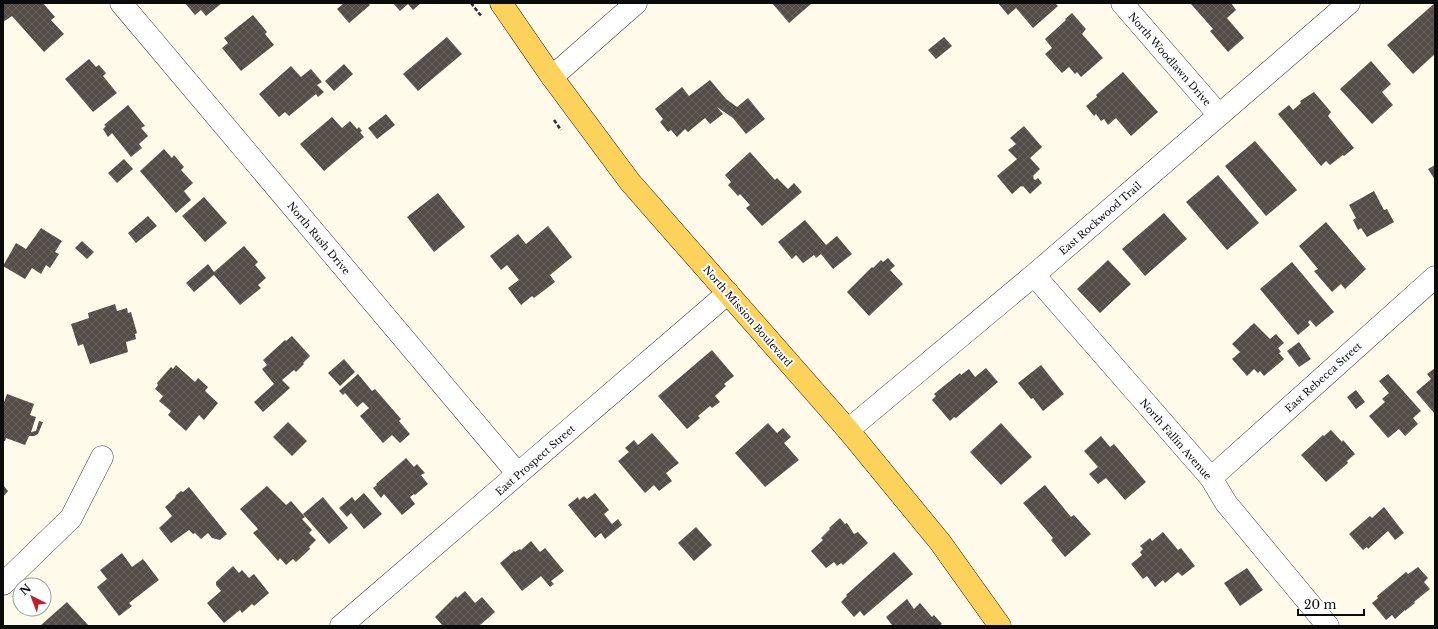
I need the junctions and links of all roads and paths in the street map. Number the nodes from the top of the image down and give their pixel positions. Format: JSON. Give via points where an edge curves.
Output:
{"nodes":[{"id":1,"x":121,"y":3,"type":"edge"},
{"id":2,"x":501,"y":3,"type":"edge"},
{"id":3,"x":636,"y":3,"type":"edge"},
{"id":4,"x":1122,"y":3,"type":"edge"},
{"id":5,"x":1348,"y":3,"type":"edge"},
{"id":6,"x":552,"y":77,"type":"junction"},
{"id":7,"x":1219,"y":115,"type":"junction"},
{"id":8,"x":1034,"y":275,"type":"junction"},
{"id":9,"x":1435,"y":277,"type":"edge"},
{"id":10,"x":728,"y":293,"type":"junction"},
{"id":11,"x":848,"y":430,"type":"junction"},
{"id":12,"x":102,"y":457,"type":"dead end"},
{"id":13,"x":518,"y":474,"type":"junction"},
{"id":14,"x":1211,"y":478,"type":"junction"},
{"id":15,"x":3,"y":584,"type":"edge"},
{"id":16,"x":341,"y":626,"type":"edge"},
{"id":17,"x":1000,"y":626,"type":"edge"},
{"id":18,"x":1328,"y":626,"type":"edge"}],
"edges":[{"from":1,"to":13,"type":"street","name":"North Rush Drive"},
{"from":2,"to":6,"type":"main road","name":"North Mission Boulevard"},
{"from":3,"to":6,"type":"street"},
{"from":4,"to":7,"type":"street","name":"North Woodlawn Drive"},
{"from":5,"to":7,"type":"street","name":"East Rockwood Trail"},
{"from":6,"to":10,"type":"main road","name":"North Mission Boulevard","via":[[630,182]]},
{"from":7,"to":8,"type":"street","name":"East Rockwood Trail"},
{"from":8,"to":11,"type":"street","name":"East Rockwood Trail"},
{"from":8,"to":14,"type":"street","name":"North Fallin Avenue"},
{"from":9,"to":14,"type":"street","name":"East Rebecca Street"},
{"from":10,"to":11,"type":"main road","name":"North Mission Boulevard"},
{"from":10,"to":13,"type":"street","name":"East Prospect Street"},
{"from":11,"to":17,"type":"main road","name":"North Mission Boulevard","via":[[940,542]]},
{"from":12,"to":15,"type":"street","via":[[71,518]]},
{"from":13,"to":16,"type":"street","name":"East Prospect Street"},
{"from":14,"to":18,"type":"street","name":"North Fallin Avenue","via":[[1226,503]]}]}
